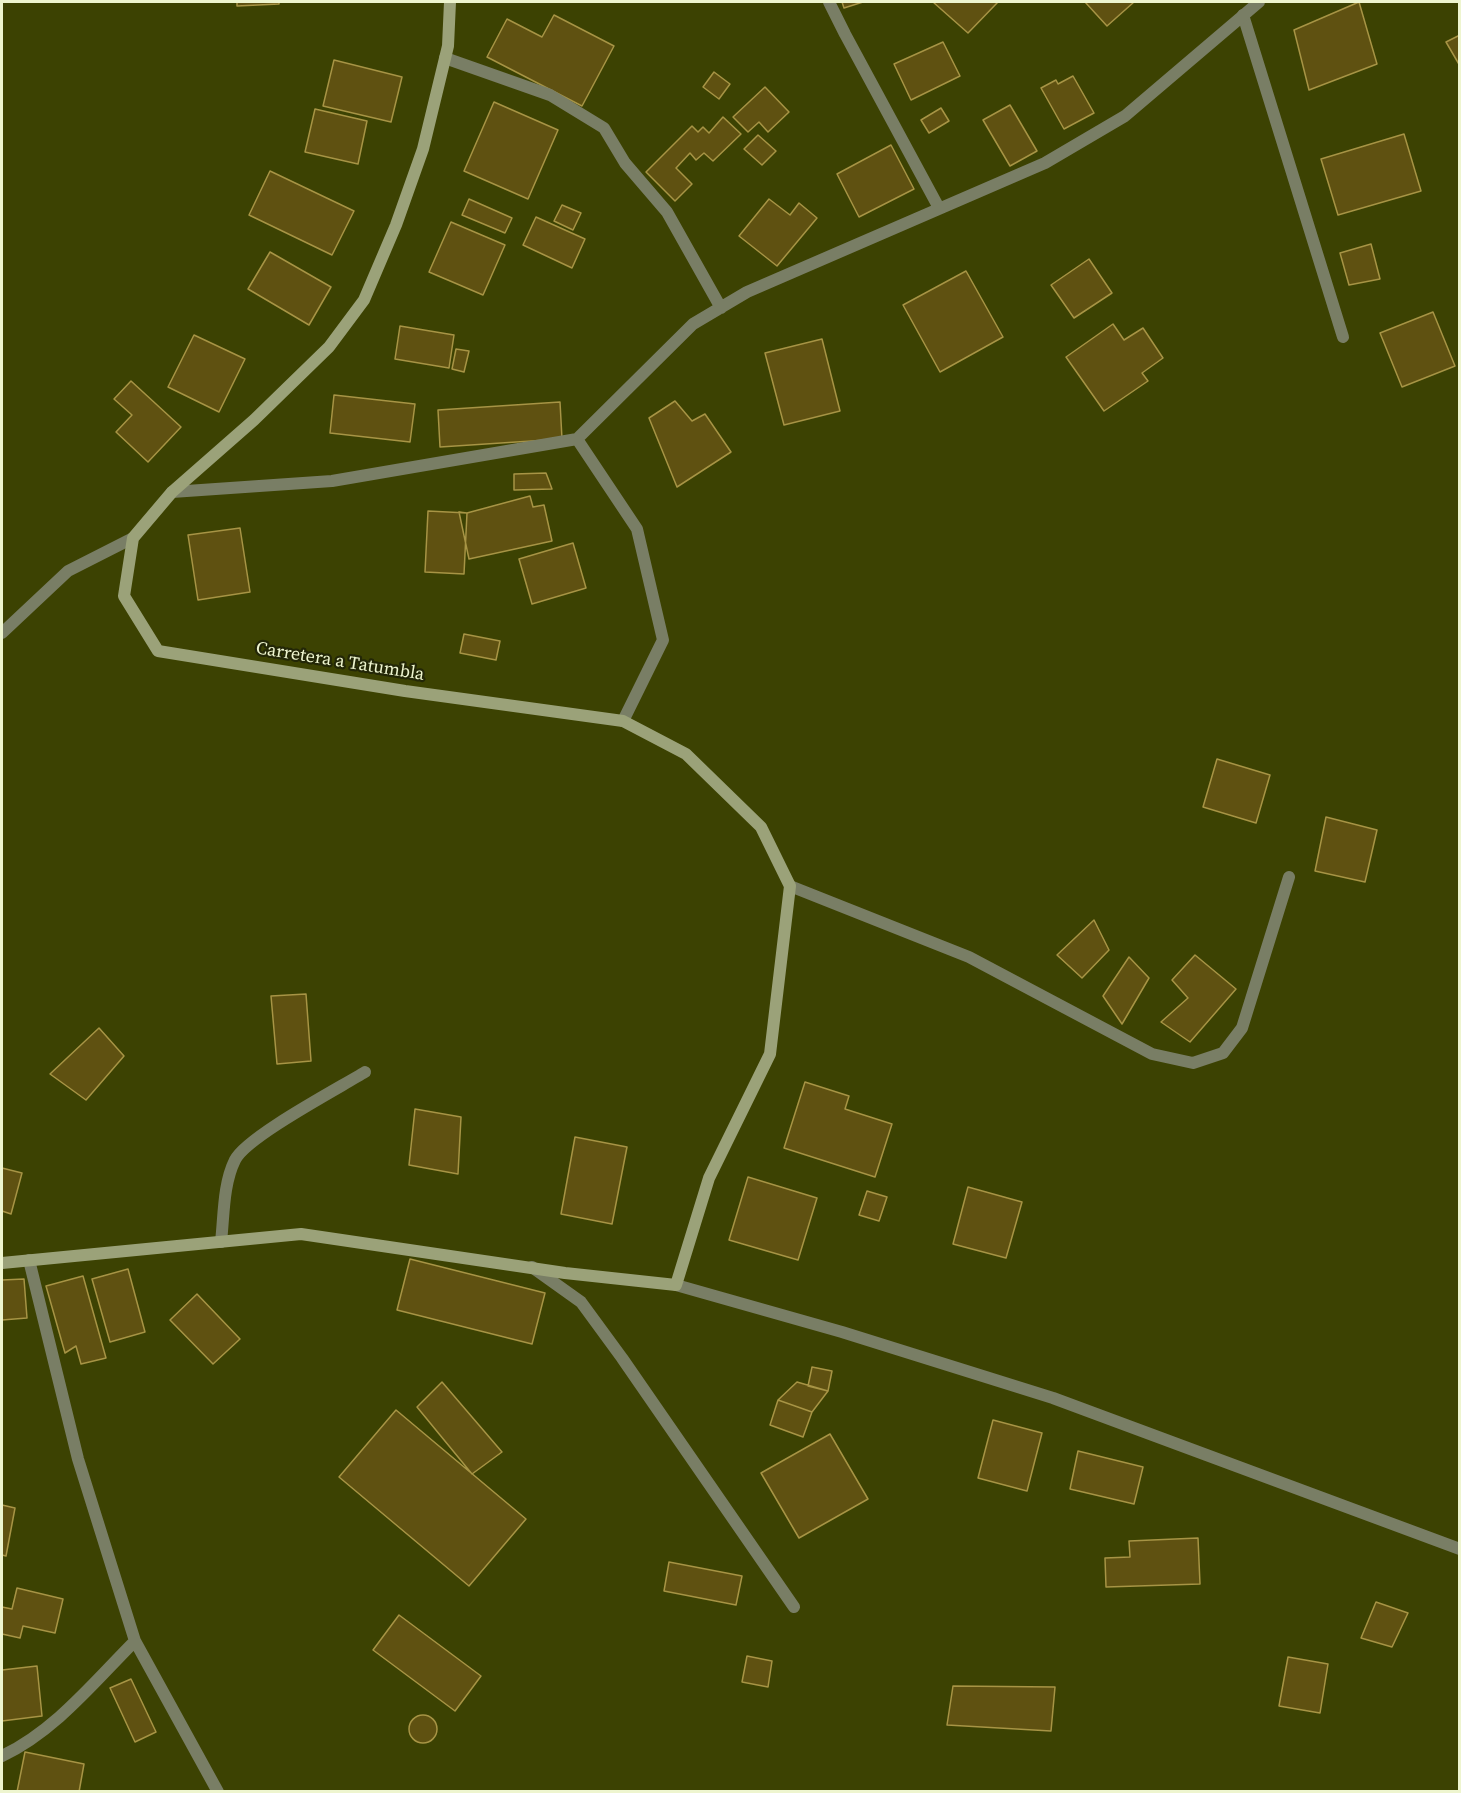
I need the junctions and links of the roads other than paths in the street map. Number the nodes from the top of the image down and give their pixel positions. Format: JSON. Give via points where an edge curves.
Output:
{"nodes":[{"id":1,"x":450,"y":2,"type":"edge"},
{"id":2,"x":829,"y":2,"type":"edge"},
{"id":3,"x":1259,"y":2,"type":"edge"},
{"id":4,"x":1244,"y":15,"type":"junction"},
{"id":5,"x":445,"y":58,"type":"junction"},
{"id":6,"x":939,"y":208,"type":"junction"},
{"id":7,"x":721,"y":308,"type":"junction"},
{"id":8,"x":1343,"y":337,"type":"dead end"},
{"id":9,"x":577,"y":440,"type":"junction"},
{"id":10,"x":172,"y":492,"type":"junction"},
{"id":11,"x":133,"y":538,"type":"junction"},
{"id":12,"x":2,"y":633,"type":"edge"},
{"id":13,"x":623,"y":721,"type":"junction"},
{"id":14,"x":1289,"y":876,"type":"dead end"},
{"id":15,"x":790,"y":886,"type":"junction"},
{"id":16,"x":365,"y":1072,"type":"dead end"},
{"id":17,"x":221,"y":1242,"type":"junction"},
{"id":18,"x":29,"y":1260,"type":"junction"},
{"id":19,"x":2,"y":1263,"type":"edge"},
{"id":20,"x":532,"y":1267,"type":"junction"},
{"id":21,"x":676,"y":1284,"type":"junction"},
{"id":22,"x":1460,"y":1549,"type":"edge"},
{"id":23,"x":794,"y":1607,"type":"dead end"},
{"id":24,"x":135,"y":1641,"type":"junction"},
{"id":25,"x":2,"y":1756,"type":"edge"},
{"id":26,"x":218,"y":1791,"type":"edge"}],
"edges":[{"from":1,"to":5,"type":"main road"},
{"from":2,"to":6,"type":"street"},
{"from":3,"to":4,"type":"street"},
{"from":4,"to":6,"type":"street","via":[[1125,116],[1045,163]]},
{"from":4,"to":8,"type":"street"},
{"from":5,"to":7,"type":"street","via":[[549,95],[604,128],[625,163],[667,212]]},
{"from":5,"to":10,"type":"main road","via":[[423,149],[364,300],[329,347]]},
{"from":6,"to":7,"type":"street","via":[[747,292]]},
{"from":7,"to":9,"type":"street","via":[[693,324]]},
{"from":9,"to":10,"type":"street","via":[[332,481]]},
{"from":9,"to":13,"type":"street","via":[[637,529],[663,640]]},
{"from":10,"to":11,"type":"main road"},
{"from":11,"to":12,"type":"street","via":[[68,571]]},
{"from":11,"to":13,"type":"main road","name":"Carretera a Tatumbla","via":[[124,596],[158,651],[405,692]]},
{"from":13,"to":15,"type":"main road","name":"Carretera a Tatumbla","via":[[686,754],[760,827]]},
{"from":14,"to":15,"type":"street","via":[[1242,1028],[1223,1053],[1193,1063],[1152,1054],[969,957]]},
{"from":15,"to":21,"type":"main road","via":[[770,1054],[709,1178]]},
{"from":16,"to":17,"type":"street","via":[[254,1140],[235,1159],[227,1188]]},
{"from":17,"to":18,"type":"main road"},
{"from":17,"to":20,"type":"main road","via":[[301,1234]]},
{"from":18,"to":19,"type":"main road"},
{"from":18,"to":24,"type":"street","via":[[78,1459]]},
{"from":20,"to":21,"type":"main road"},
{"from":20,"to":23,"type":"street","via":[[581,1302]]},
{"from":21,"to":22,"type":"street","via":[[1053,1398]]},
{"from":24,"to":25,"type":"street","via":[[65,1712],[22,1746]]},
{"from":24,"to":26,"type":"street"}]}
